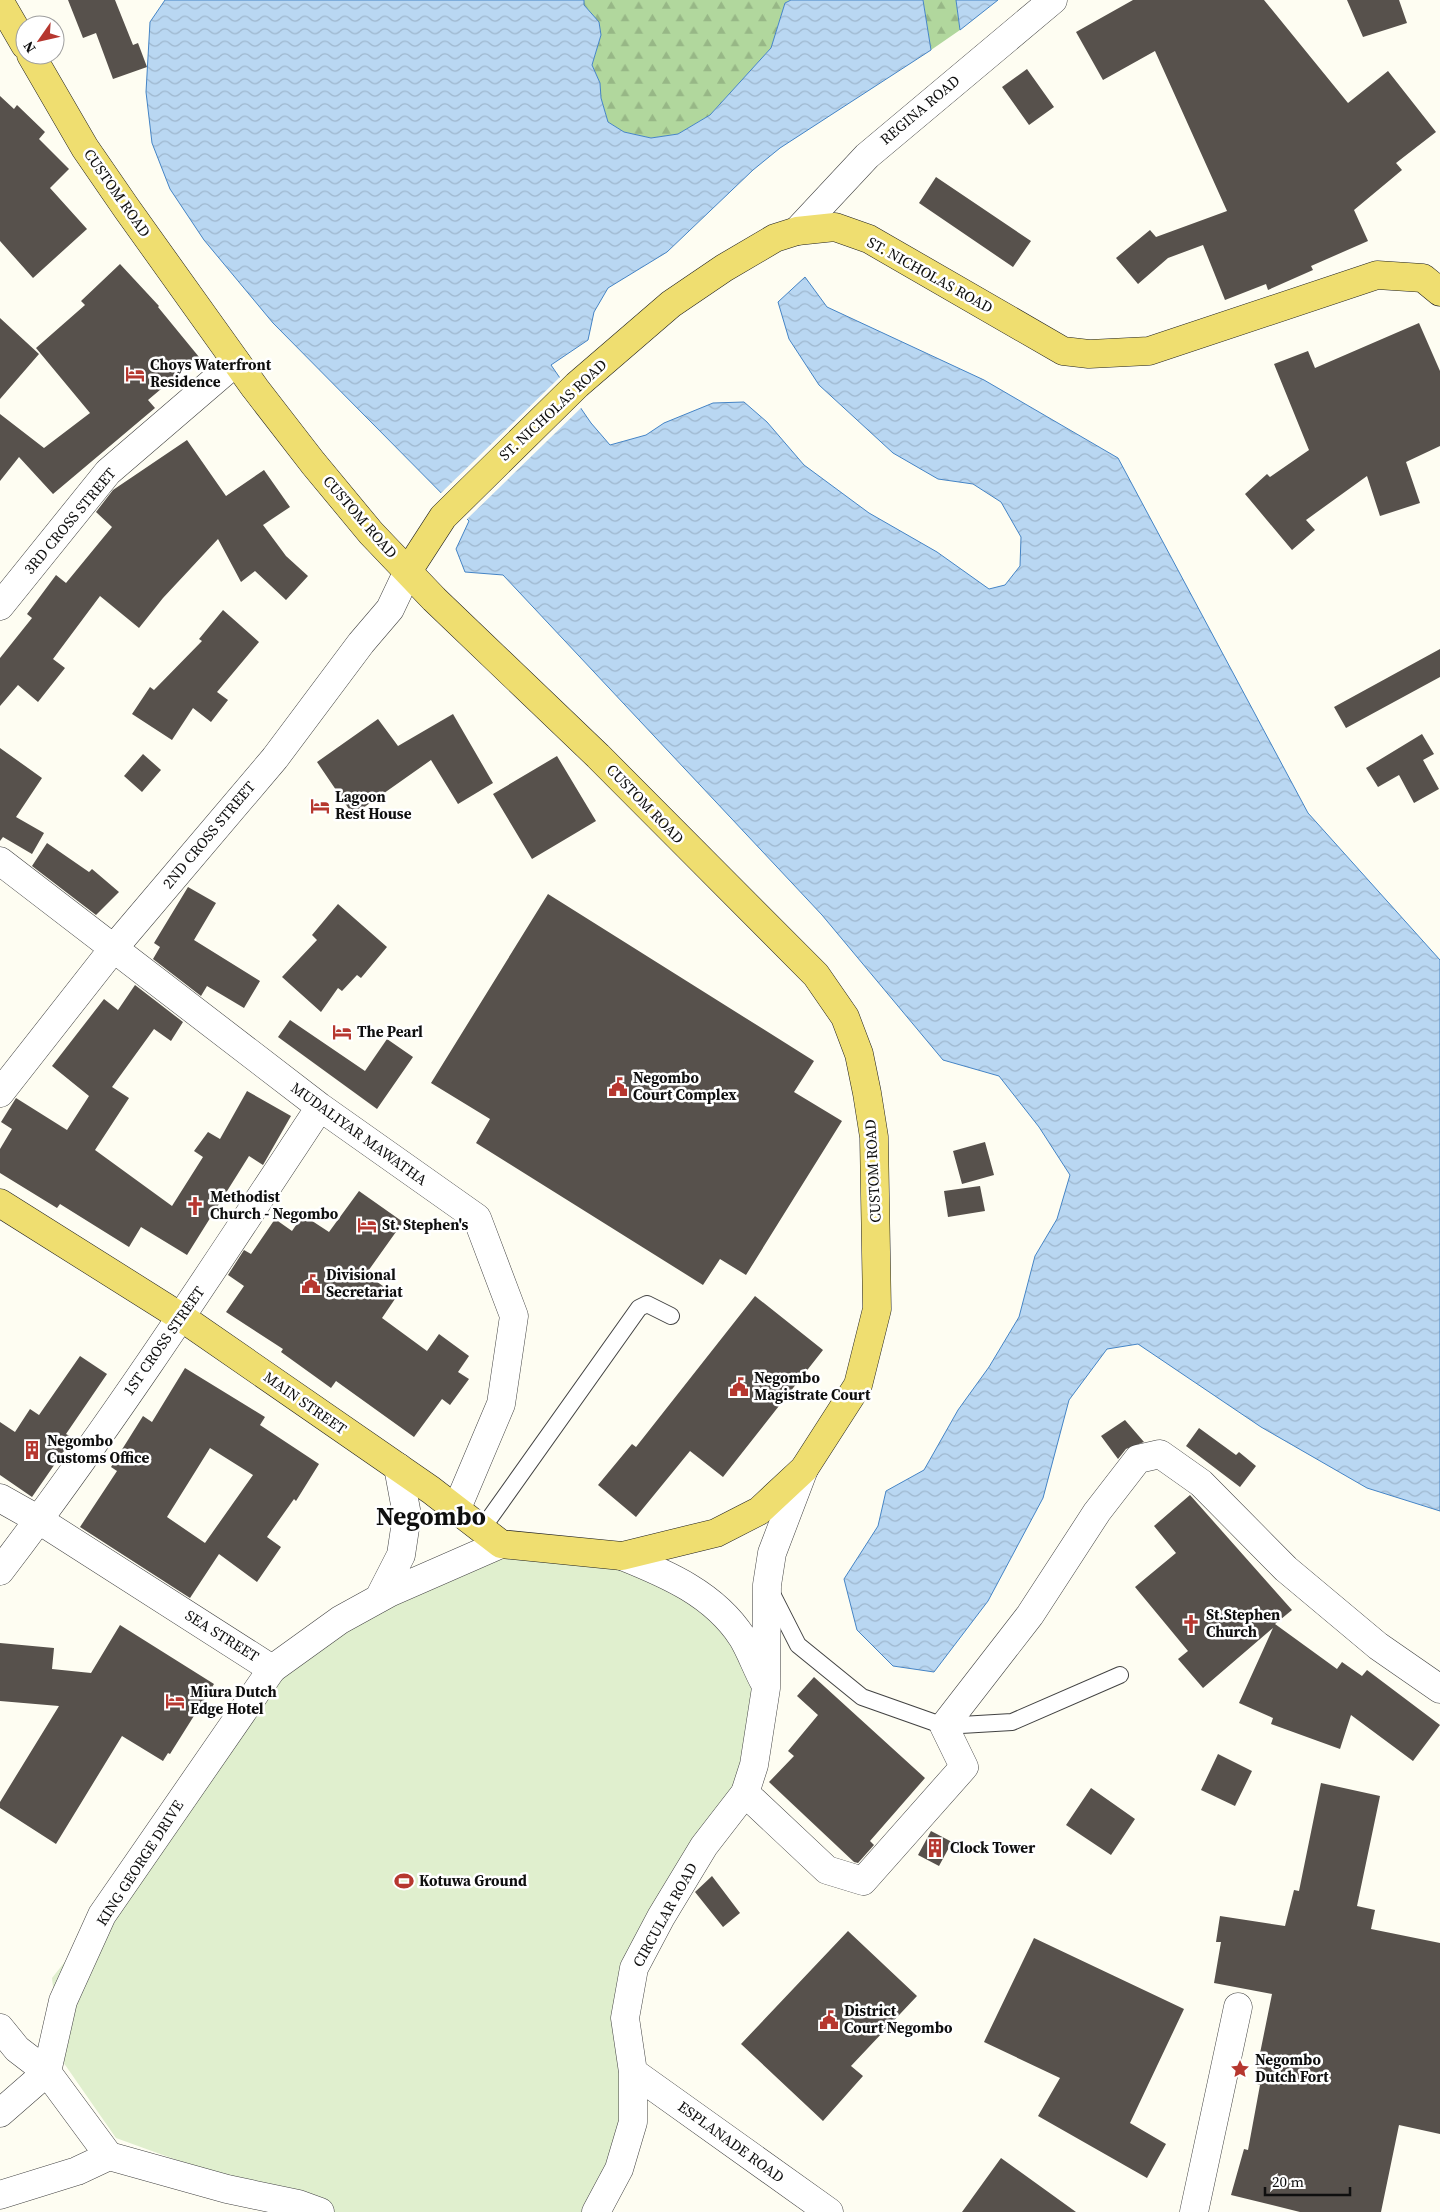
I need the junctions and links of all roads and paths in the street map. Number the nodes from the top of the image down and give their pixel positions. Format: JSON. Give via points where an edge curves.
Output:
{"nodes":[{"id":1,"x":1053,"y":0,"type":"edge"},
{"id":2,"x":0,"y":2,"type":"edge"},
{"id":3,"x":15,"y":28,"type":"edge"},
{"id":4,"x":37,"y":65,"type":"edge"},
{"id":5,"x":797,"y":231,"type":"junction"},
{"id":6,"x":1435,"y":280,"type":"edge"},
{"id":7,"x":236,"y":362,"type":"junction"},
{"id":8,"x":408,"y":571,"type":"junction"},
{"id":9,"x":0,"y":606,"type":"edge"},
{"id":10,"x":0,"y":861,"type":"edge"},
{"id":11,"x":113,"y":949,"type":"junction"},
{"id":12,"x":0,"y":1093,"type":"edge"},
{"id":13,"x":320,"y":1107,"type":"junction"},
{"id":14,"x":0,"y":1203,"type":"edge"},
{"id":15,"x":671,"y":1316,"type":"dead end"},
{"id":16,"x":181,"y":1317,"type":"junction"},
{"id":17,"x":398,"y":1467,"type":"junction"},
{"id":18,"x":804,"y":1469,"type":"junction"},
{"id":19,"x":0,"y":1498,"type":"edge"},
{"id":20,"x":457,"y":1508,"type":"junction"},
{"id":21,"x":39,"y":1520,"type":"junction"},
{"id":22,"x":491,"y":1536,"type":"junction"},
{"id":23,"x":622,"y":1556,"type":"junction"},
{"id":24,"x":0,"y":1571,"type":"edge"},
{"id":25,"x":767,"y":1585,"type":"junction"},
{"id":26,"x":379,"y":1598,"type":"junction"},
{"id":27,"x":272,"y":1669,"type":"junction"},
{"id":28,"x":1120,"y":1674,"type":"dead end"},
{"id":29,"x":766,"y":1688,"type":"junction"},
{"id":30,"x":1440,"y":1689,"type":"edge"},
{"id":31,"x":944,"y":1726,"type":"junction"},
{"id":32,"x":745,"y":1793,"type":"junction"},
{"id":33,"x":1238,"y":2007,"type":"dead end"},
{"id":34,"x":0,"y":2028,"type":"edge"},
{"id":35,"x":47,"y":2072,"type":"junction"},
{"id":36,"x":633,"y":2072,"type":"junction"},
{"id":37,"x":0,"y":2113,"type":"edge"},
{"id":38,"x":110,"y":2156,"type":"junction"},
{"id":39,"x":0,"y":2195,"type":"edge"},
{"id":40,"x":320,"y":2212,"type":"edge"},
{"id":41,"x":596,"y":2212,"type":"edge"},
{"id":42,"x":829,"y":2212,"type":"edge"},
{"id":43,"x":1194,"y":2212,"type":"edge"}],
"edges":[{"from":1,"to":5,"type":"street","name":"REGINA ROAD","via":[[867,156]]},
{"from":2,"to":3,"type":"main road"},
{"from":4,"to":7,"type":"main road","name":"CUSTOM ROAD","via":[[85,148]]},
{"from":5,"to":6,"type":"main road","name":"ST. NICHOLAS ROAD","via":[[835,227],[869,239],[1063,351],[1089,354],[1149,351],[1377,276]]},
{"from":5,"to":8,"type":"main road","name":"ST. NICHOLAS ROAD","via":[[775,238],[670,304],[577,385],[442,517]]},
{"from":7,"to":8,"type":"main road","name":"CUSTOM ROAD","via":[[339,496]]},
{"from":7,"to":9,"type":"street","name":"3RD CROSS STREET","via":[[108,472]]},
{"from":8,"to":11,"type":"street","name":"2ND CROSS STREET","via":[[390,609],[275,758]]},
{"from":8,"to":18,"type":"main road","name":"CUSTOM ROAD","via":[[816,974],[845,1017],[859,1054],[874,1136],[877,1309],[858,1385]]},
{"from":10,"to":11,"type":"street","name":"MUDALIYAR MAWATHA"},
{"from":11,"to":12,"type":"street","name":"2ND CROSS STREET"},
{"from":11,"to":13,"type":"street","name":"MUDALIYAR MAWATHA"},
{"from":13,"to":16,"type":"street","name":"1ST CROSS STREET"},
{"from":13,"to":20,"type":"street","name":"MUDALIYAR MAWATHA","via":[[477,1218],[514,1316],[501,1404]]},
{"from":14,"to":16,"type":"main road","name":"MAIN STREET"},
{"from":15,"to":22,"type":"lane","via":[[647,1304],[639,1308]]},
{"from":16,"to":17,"type":"main road","name":"MAIN STREET"},
{"from":16,"to":21,"type":"street","name":"1ST CROSS STREET"},
{"from":17,"to":20,"type":"main road","name":"MAIN STREET"},
{"from":17,"to":26,"type":"street","via":[[407,1515],[401,1554]]},
{"from":18,"to":23,"type":"main road","name":"CUSTOM ROAD","via":[[759,1511],[716,1533]]},
{"from":18,"to":25,"type":"street","name":"CIRCULAR ROAD","via":[[772,1553]]},
{"from":19,"to":21,"type":"street","name":"SEA STREET"},
{"from":20,"to":22,"type":"main road","name":"MAIN STREET"},
{"from":21,"to":24,"type":"street","name":"1ST CROSS STREET"},
{"from":21,"to":27,"type":"street","name":"SEA STREET"},
{"from":22,"to":23,"type":"main road"},
{"from":22,"to":26,"type":"street","name":"SEA STREET"},
{"from":23,"to":29,"type":"street","via":[[669,1575],[711,1603],[742,1637]]},
{"from":25,"to":29,"type":"street","name":"CIRCULAR ROAD"},
{"from":25,"to":31,"type":"lane","via":[[798,1645],[862,1697]]},
{"from":26,"to":27,"type":"street","name":"SEA STREET","via":[[340,1620]]},
{"from":27,"to":35,"type":"street","name":"KING GEORGE DRIVE","via":[[102,1915],[63,2001]]},
{"from":28,"to":31,"type":"lane","via":[[1012,1722]]},
{"from":29,"to":32,"type":"street","name":"CIRCULAR ROAD","via":[[758,1745]]},
{"from":30,"to":31,"type":"street","via":[[1355,1627],[1286,1569],[1201,1483],[1160,1454],[1138,1459],[1097,1512],[1030,1615]]},
{"from":31,"to":32,"type":"street","via":[[964,1767],[862,1881],[827,1870]]},
{"from":32,"to":36,"type":"street","name":"CIRCULAR ROAD","via":[[704,1846],[634,1968],[625,2018]]},
{"from":33,"to":43,"type":"street"},
{"from":34,"to":35,"type":"street","via":[[17,2049]]},
{"from":35,"to":37,"type":"street"},
{"from":35,"to":38,"type":"street"},
{"from":36,"to":41,"type":"street","name":"CIRCULAR ROAD","via":[[633,2122],[618,2169]]},
{"from":36,"to":42,"type":"street","name":"ESPLANADE ROAD"},
{"from":38,"to":39,"type":"street","via":[[77,2171]]},
{"from":38,"to":40,"type":"street"}]}
